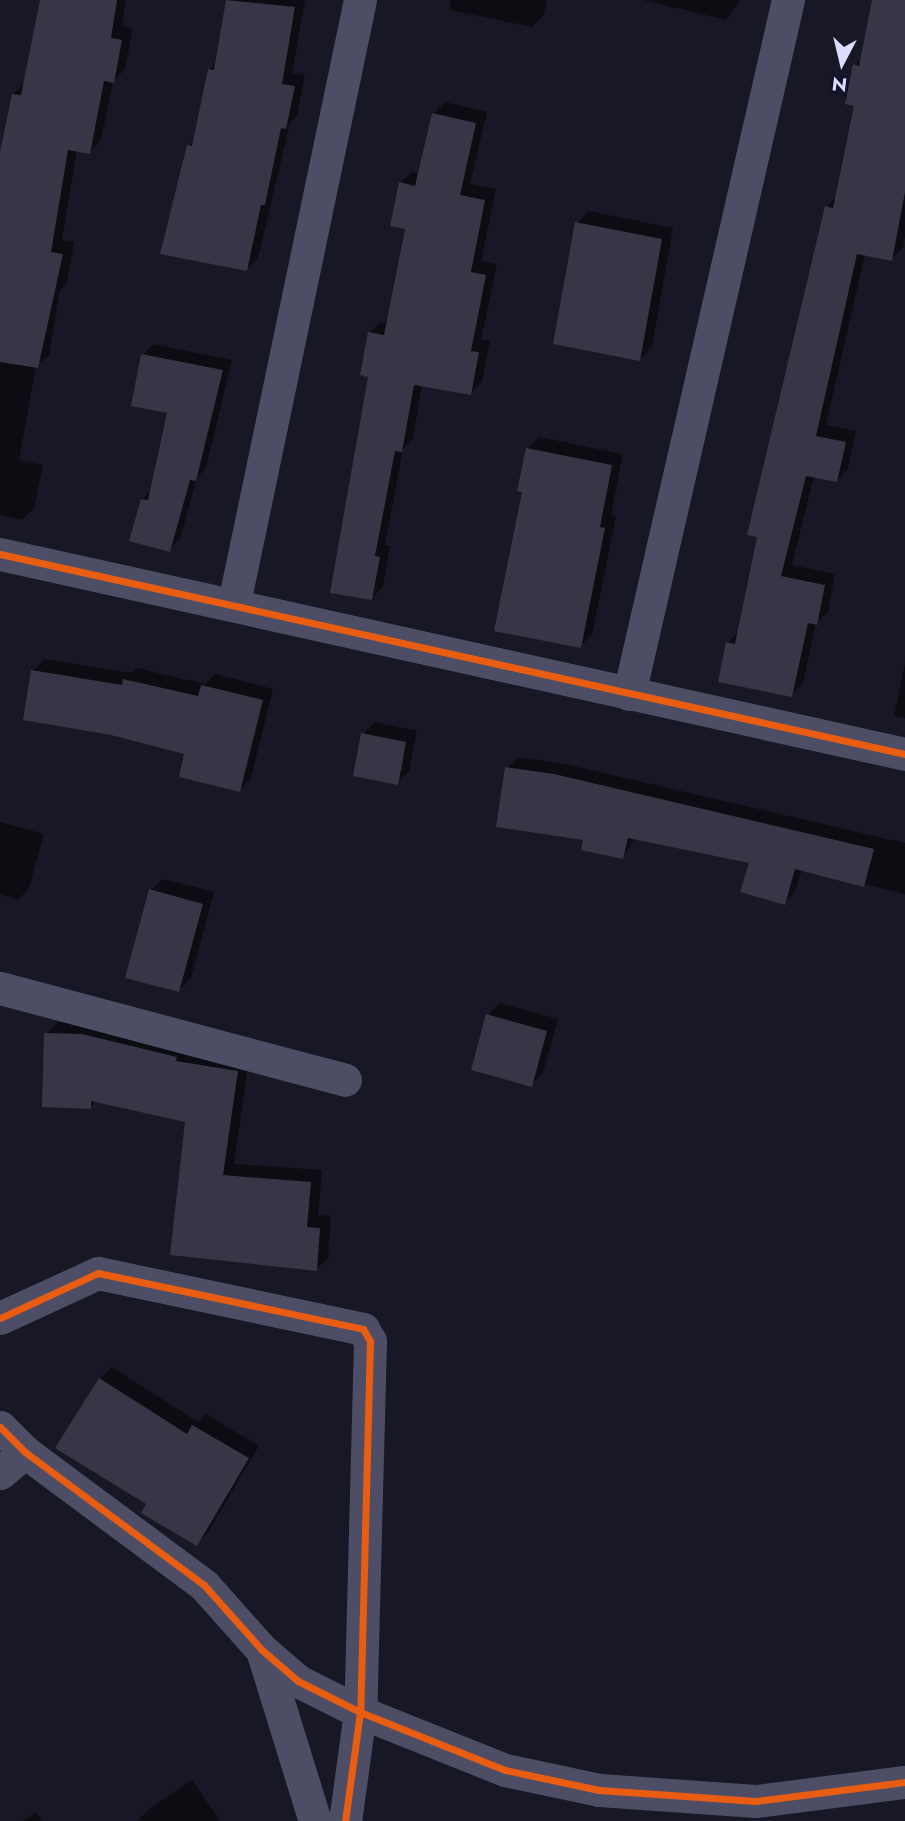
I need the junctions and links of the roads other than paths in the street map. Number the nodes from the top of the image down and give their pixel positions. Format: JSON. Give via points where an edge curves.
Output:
{"nodes":[{"id":1,"x":360,"y":0,"type":"edge"},
{"id":2,"x":788,"y":0,"type":"edge"},
{"id":3,"x":0,"y":554,"type":"edge"},
{"id":4,"x":234,"y":603,"type":"junction"},
{"id":5,"x":629,"y":694,"type":"junction"},
{"id":6,"x":905,"y":754,"type":"edge"},
{"id":7,"x":0,"y":988,"type":"edge"},
{"id":8,"x":345,"y":1080,"type":"dead end"},
{"id":9,"x":0,"y":1318,"type":"edge"},
{"id":10,"x":0,"y":1427,"type":"edge"},
{"id":11,"x":25,"y":1452,"type":"junction"},
{"id":12,"x":0,"y":1473,"type":"edge"},
{"id":13,"x":262,"y":1650,"type":"junction"},
{"id":14,"x":360,"y":1712,"type":"junction"},
{"id":15,"x":905,"y":1782,"type":"edge"},
{"id":16,"x":315,"y":1821,"type":"edge"},
{"id":17,"x":345,"y":1821,"type":"edge"}],
"edges":[{"from":1,"to":4,"type":"street"},
{"from":2,"to":5,"type":"street"},
{"from":3,"to":4,"type":"street"},
{"from":4,"to":5,"type":"street"},
{"from":5,"to":6,"type":"street"},
{"from":7,"to":8,"type":"street"},
{"from":9,"to":14,"type":"street","via":[[98,1273],[363,1329],[370,1341]]},
{"from":10,"to":11,"type":"street"},
{"from":11,"to":12,"type":"street"},
{"from":11,"to":13,"type":"street","via":[[204,1585]]},
{"from":13,"to":14,"type":"street","via":[[298,1681]]},
{"from":13,"to":16,"type":"street"},
{"from":14,"to":15,"type":"street","via":[[505,1770],[599,1790],[756,1801]]},
{"from":14,"to":17,"type":"street"}]}
